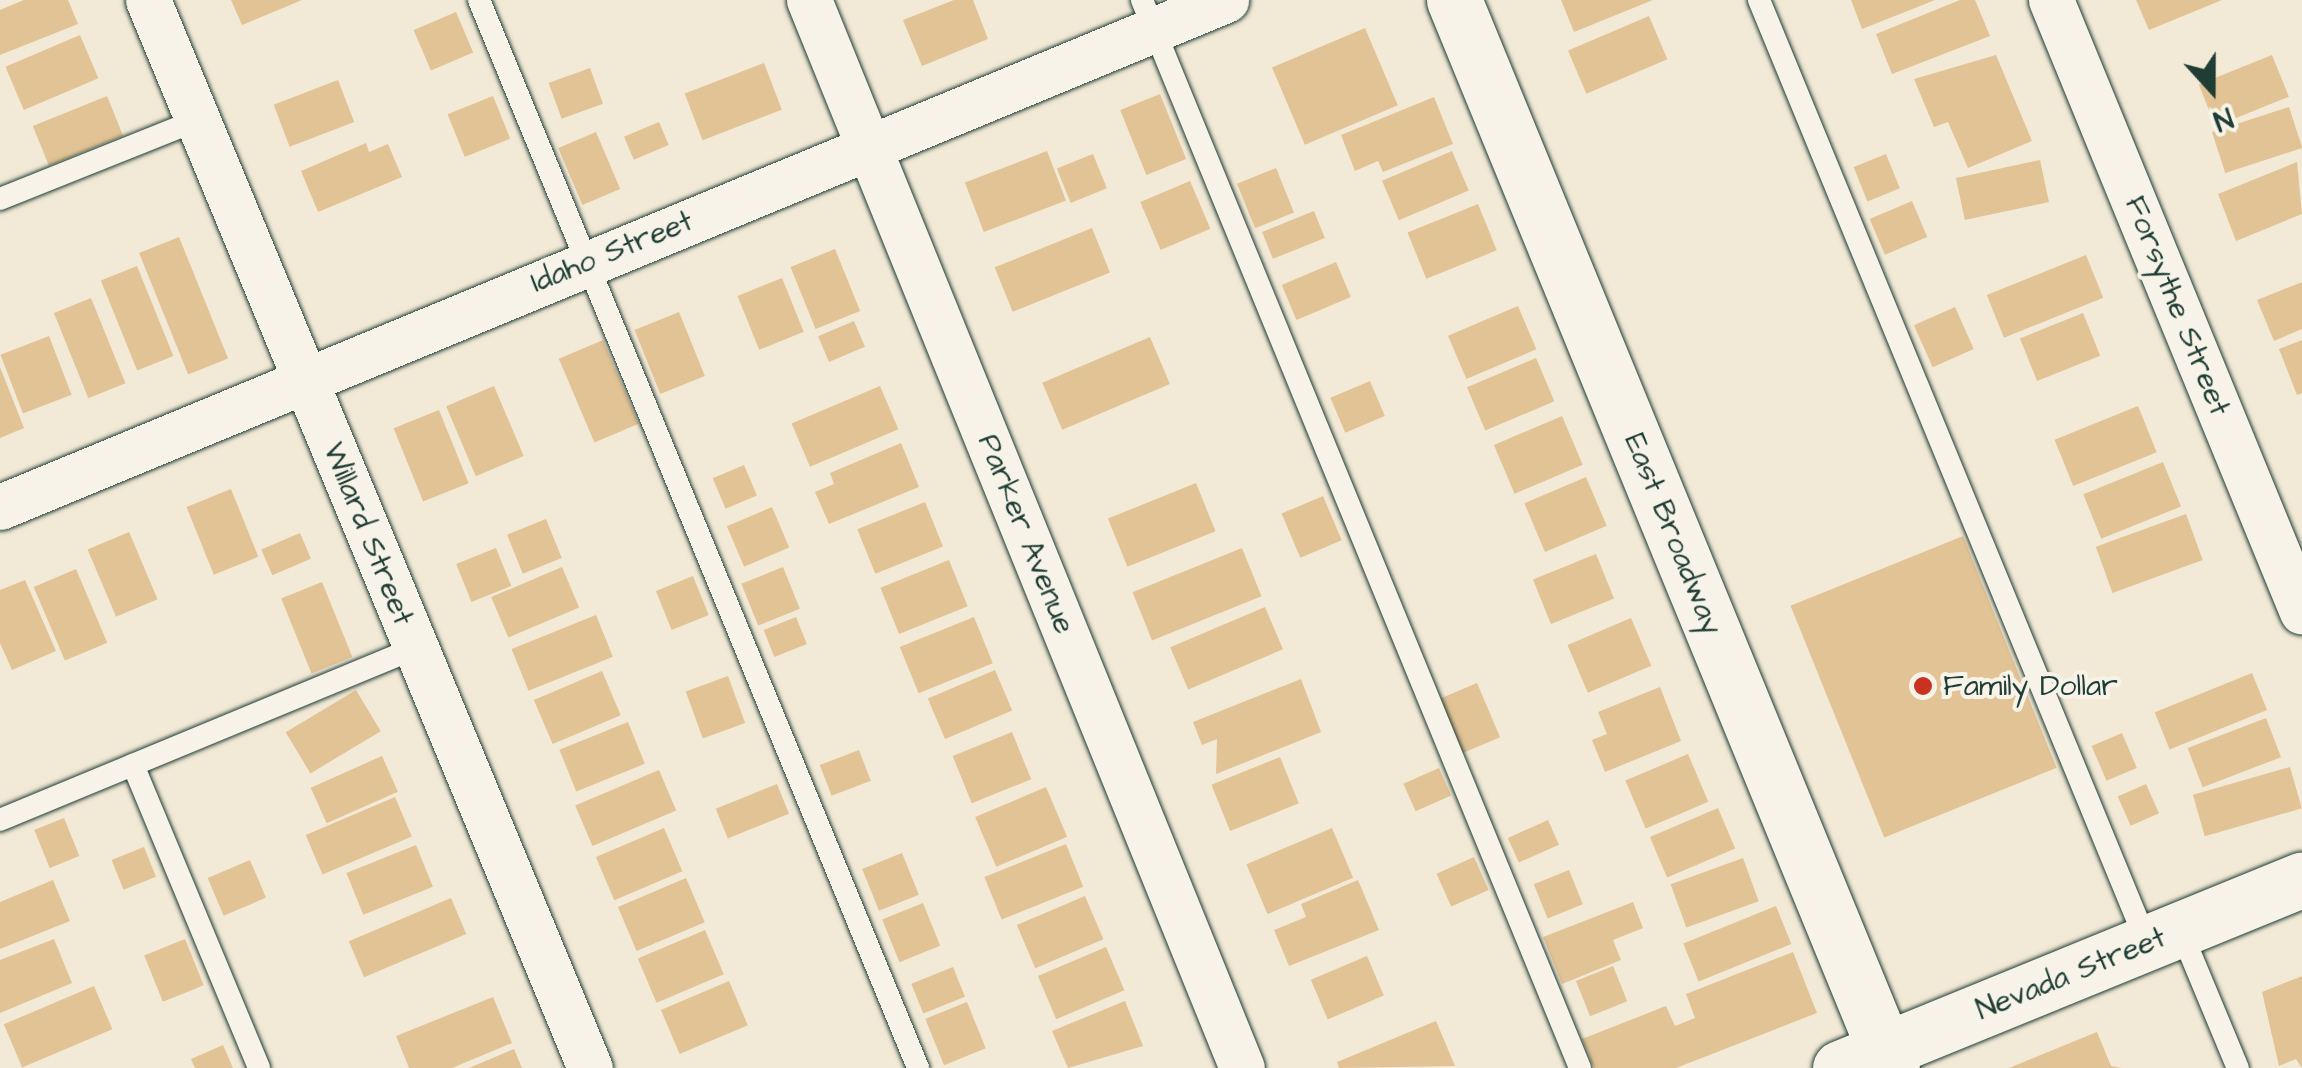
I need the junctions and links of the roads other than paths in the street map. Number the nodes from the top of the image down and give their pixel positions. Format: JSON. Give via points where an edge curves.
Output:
{"nodes":[{"id":1,"x":148,"y":0,"type":"edge"},
{"id":2,"x":479,"y":0,"type":"edge"},
{"id":3,"x":809,"y":0,"type":"edge"},
{"id":4,"x":1226,"y":0,"type":"edge"},
{"id":5,"x":1454,"y":0,"type":"edge"},
{"id":6,"x":1759,"y":0,"type":"edge"},
{"id":7,"x":2051,"y":0,"type":"edge"},
{"id":8,"x":1148,"y":15,"type":"edge"},
{"id":9,"x":198,"y":120,"type":"junction"},
{"id":10,"x":870,"y":147,"type":"junction"},
{"id":11,"x":0,"y":199,"type":"edge"},
{"id":12,"x":587,"y":262,"type":"junction"},
{"id":13,"x":304,"y":378,"type":"junction"},
{"id":14,"x":0,"y":507,"type":"edge"},
{"id":15,"x":2302,"y":612,"type":"edge"},
{"id":16,"x":416,"y":648,"type":"junction"},
{"id":17,"x":134,"y":765,"type":"junction"},
{"id":18,"x":0,"y":820,"type":"edge"},
{"id":19,"x":2302,"y":879,"type":"edge"},
{"id":20,"x":2164,"y":936,"type":"junction"},
{"id":21,"x":1872,"y":1062,"type":"edge"},
{"id":22,"x":259,"y":1068,"type":"edge"},
{"id":23,"x":590,"y":1068,"type":"edge"},
{"id":24,"x":918,"y":1068,"type":"edge"},
{"id":25,"x":1242,"y":1068,"type":"edge"},
{"id":26,"x":1580,"y":1068,"type":"edge"},
{"id":27,"x":2238,"y":1068,"type":"edge"}],
"edges":[{"from":1,"to":9,"type":"street","name":"Willard Street"},
{"from":2,"to":12,"type":"lane"},
{"from":3,"to":10,"type":"street","name":"Parker Avenue"},
{"from":4,"to":8,"type":"street","name":"Idaho Street"},
{"from":5,"to":21,"type":"street","name":"East Broadway"},
{"from":6,"to":20,"type":"lane"},
{"from":7,"to":15,"type":"street","name":"Forsythe Street"},
{"from":8,"to":10,"type":"street","name":"Idaho Street"},
{"from":8,"to":26,"type":"lane"},
{"from":9,"to":11,"type":"lane"},
{"from":9,"to":13,"type":"street","name":"Willard Street"},
{"from":10,"to":12,"type":"street","name":"Idaho Street"},
{"from":10,"to":25,"type":"street","name":"Parker Avenue"},
{"from":12,"to":13,"type":"street","name":"Idaho Street"},
{"from":12,"to":24,"type":"lane"},
{"from":13,"to":14,"type":"street","name":"Idaho Street"},
{"from":13,"to":16,"type":"street","name":"Willard Street"},
{"from":16,"to":17,"type":"lane"},
{"from":16,"to":23,"type":"street","name":"Willard Street"},
{"from":17,"to":18,"type":"lane"},
{"from":17,"to":22,"type":"lane"},
{"from":19,"to":20,"type":"street","name":"Nevada Street"},
{"from":20,"to":21,"type":"street","name":"Nevada Street"},
{"from":20,"to":27,"type":"lane"}]}
